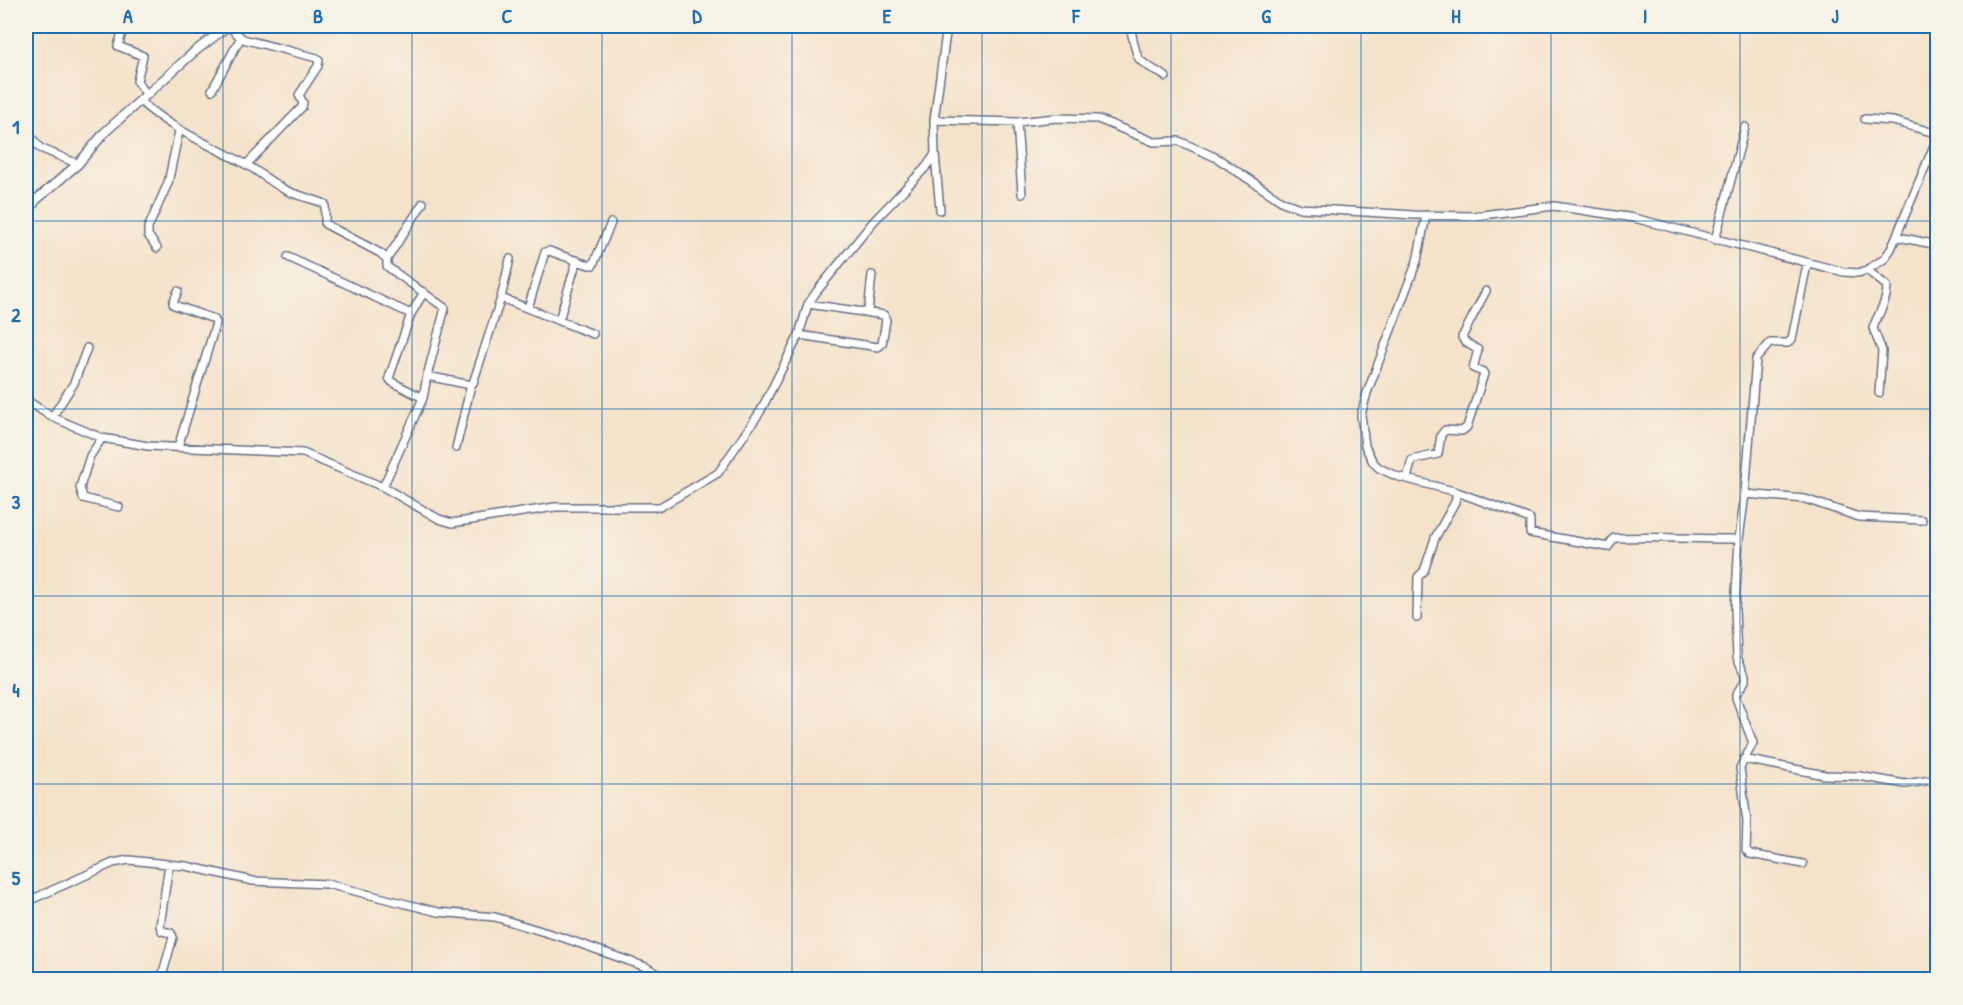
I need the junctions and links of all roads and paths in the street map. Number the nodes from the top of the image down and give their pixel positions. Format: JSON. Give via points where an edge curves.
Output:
{"nodes":[{"id":1,"x":124,"y":26,"type":"edge"},
{"id":2,"x":228,"y":26,"type":"edge"},
{"id":3,"x":947,"y":26,"type":"edge"},
{"id":4,"x":1130,"y":26,"type":"edge"},
{"id":5,"x":240,"y":39,"type":"junction"},
{"id":6,"x":1166,"y":77,"type":"dead end"},
{"id":7,"x":212,"y":90,"type":"dead end"},
{"id":8,"x":144,"y":98,"type":"junction"},
{"id":9,"x":1865,"y":119,"type":"dead end"},
{"id":10,"x":934,"y":120,"type":"junction"},
{"id":11,"x":1017,"y":122,"type":"junction"},
{"id":12,"x":1745,"y":127,"type":"dead end"},
{"id":13,"x":179,"y":131,"type":"junction"},
{"id":14,"x":26,"y":135,"type":"edge"},
{"id":15,"x":1938,"y":135,"type":"edge"},
{"id":16,"x":935,"y":154,"type":"junction"},
{"id":17,"x":78,"y":164,"type":"junction"},
{"id":18,"x":246,"y":165,"type":"junction"},
{"id":19,"x":1022,"y":194,"type":"dead end"},
{"id":20,"x":423,"y":203,"type":"dead end"},
{"id":21,"x":940,"y":210,"type":"dead end"},
{"id":22,"x":26,"y":215,"type":"edge"},
{"id":23,"x":1426,"y":216,"type":"junction"},
{"id":24,"x":611,"y":223,"type":"dead end"},
{"id":25,"x":1898,"y":237,"type":"junction"},
{"id":26,"x":1715,"y":240,"type":"junction"},
{"id":27,"x":1938,"y":246,"type":"edge"},
{"id":28,"x":157,"y":248,"type":"dead end"},
{"id":29,"x":288,"y":257,"type":"dead end"},
{"id":30,"x":510,"y":258,"type":"dead end"},
{"id":31,"x":387,"y":259,"type":"junction"},
{"id":32,"x":577,"y":260,"type":"junction"},
{"id":33,"x":1807,"y":264,"type":"junction"},
{"id":34,"x":1867,"y":270,"type":"junction"},
{"id":35,"x":872,"y":275,"type":"dead end"},
{"id":36,"x":178,"y":291,"type":"dead end"},
{"id":37,"x":1486,"y":291,"type":"dead end"},
{"id":38,"x":424,"y":292,"type":"junction"},
{"id":39,"x":501,"y":298,"type":"junction"},
{"id":40,"x":808,"y":304,"type":"junction"},
{"id":41,"x":528,"y":308,"type":"junction"},
{"id":42,"x":868,"y":312,"type":"junction"},
{"id":43,"x":411,"y":314,"type":"junction"},
{"id":44,"x":559,"y":320,"type":"junction"},
{"id":45,"x":593,"y":334,"type":"dead end"},
{"id":46,"x":799,"y":335,"type":"junction"},
{"id":47,"x":87,"y":348,"type":"dead end"},
{"id":48,"x":427,"y":376,"type":"junction"},
{"id":49,"x":471,"y":385,"type":"junction"},
{"id":50,"x":1879,"y":393,"type":"dead end"},
{"id":51,"x":423,"y":398,"type":"junction"},
{"id":52,"x":26,"y":400,"type":"edge"},
{"id":53,"x":52,"y":417,"type":"junction"},
{"id":54,"x":102,"y":438,"type":"junction"},
{"id":55,"x":178,"y":447,"type":"junction"},
{"id":56,"x":456,"y":448,"type":"dead end"},
{"id":57,"x":1407,"y":478,"type":"junction"},
{"id":58,"x":382,"y":487,"type":"junction"},
{"id":59,"x":1457,"y":492,"type":"junction"},
{"id":60,"x":1745,"y":494,"type":"junction"},
{"id":61,"x":119,"y":507,"type":"dead end"},
{"id":62,"x":1922,"y":520,"type":"dead end"},
{"id":63,"x":1739,"y":539,"type":"junction"},
{"id":64,"x":1417,"y":618,"type":"dead end"},
{"id":65,"x":1744,"y":759,"type":"junction"},
{"id":66,"x":1938,"y":779,"type":"edge"},
{"id":67,"x":169,"y":864,"type":"junction"},
{"id":68,"x":1803,"y":864,"type":"dead end"},
{"id":69,"x":26,"y":902,"type":"edge"},
{"id":70,"x":160,"y":980,"type":"edge"},
{"id":71,"x":669,"y":980,"type":"edge"}],
"edges":[{"from":1,"to":8,"type":"street","via":[[118,46],[143,56],[137,81]]},
{"from":2,"to":5,"type":"street"},
{"from":2,"to":8,"type":"street"},
{"from":3,"to":10,"type":"street"},
{"from":4,"to":6,"type":"street","via":[[1140,60]]},
{"from":5,"to":7,"type":"street"},
{"from":5,"to":18,"type":"street","via":[[319,60],[299,95],[302,107]]},
{"from":8,"to":13,"type":"street","via":[[152,112]]},
{"from":8,"to":17,"type":"street","via":[[105,132]]},
{"from":9,"to":15,"type":"street","via":[[1893,121]]},
{"from":10,"to":11,"type":"street"},
{"from":10,"to":16,"type":"street"},
{"from":11,"to":19,"type":"street"},
{"from":11,"to":23,"type":"street","via":[[1098,119],[1154,142],[1179,141],[1217,158],[1283,202],[1300,208]]},
{"from":12,"to":26,"type":"street"},
{"from":13,"to":18,"type":"street"},
{"from":13,"to":28,"type":"street","via":[[168,183],[148,228]]},
{"from":14,"to":17,"type":"street","via":[[40,148]]},
{"from":15,"to":25,"type":"street"},
{"from":16,"to":21,"type":"street"},
{"from":16,"to":40,"type":"street","via":[[873,222]]},
{"from":17,"to":22,"type":"street","via":[[36,200]]},
{"from":18,"to":31,"type":"street","via":[[290,192],[325,204],[325,224]]},
{"from":20,"to":31,"type":"street"},
{"from":23,"to":26,"type":"street","via":[[1497,215],[1554,206],[1634,218]]},
{"from":23,"to":57,"type":"street","via":[[1417,261],[1361,415],[1365,446],[1373,462]]},
{"from":24,"to":32,"type":"street","via":[[595,263],[589,266]]},
{"from":25,"to":27,"type":"street"},
{"from":25,"to":34,"type":"street","via":[[1884,259]]},
{"from":26,"to":33,"type":"street"},
{"from":29,"to":43,"type":"street"},
{"from":30,"to":39,"type":"street"},
{"from":31,"to":38,"type":"street","via":[[387,266]]},
{"from":32,"to":41,"type":"street","via":[[545,252]]},
{"from":32,"to":44,"type":"street"},
{"from":33,"to":34,"type":"street","via":[[1844,272]]},
{"from":33,"to":60,"type":"street","via":[[1792,339],[1788,343],[1770,343],[1756,359]]},
{"from":34,"to":50,"type":"street","via":[[1887,286],[1873,328],[1882,351]]},
{"from":35,"to":42,"type":"street"},
{"from":36,"to":55,"type":"street","via":[[174,305],[216,323]]},
{"from":37,"to":57,"type":"street","via":[[1462,337],[1478,350],[1473,368],[1484,374],[1467,427],[1462,431],[1445,430],[1438,454],[1412,460]]},
{"from":38,"to":43,"type":"street"},
{"from":38,"to":48,"type":"street","via":[[446,310]]},
{"from":39,"to":41,"type":"street"},
{"from":39,"to":49,"type":"street"},
{"from":40,"to":42,"type":"street"},
{"from":40,"to":46,"type":"street"},
{"from":41,"to":44,"type":"street"},
{"from":42,"to":46,"type":"street","via":[[884,315],[886,320],[882,344],[878,346]]},
{"from":43,"to":51,"type":"street","via":[[388,378]]},
{"from":44,"to":45,"type":"street"},
{"from":46,"to":58,"type":"street","via":[[760,412],[718,473],[660,507],[555,507],[452,522],[439,519]]},
{"from":47,"to":53,"type":"street","via":[[74,383]]},
{"from":48,"to":49,"type":"street"},
{"from":48,"to":51,"type":"street"},
{"from":49,"to":56,"type":"street"},
{"from":51,"to":58,"type":"street"},
{"from":52,"to":53,"type":"street"},
{"from":53,"to":54,"type":"street"},
{"from":54,"to":55,"type":"street"},
{"from":54,"to":61,"type":"street","via":[[90,456],[80,491],[83,498]]},
{"from":55,"to":58,"type":"street","via":[[303,453]]},
{"from":57,"to":59,"type":"street"},
{"from":59,"to":63,"type":"street","via":[[1530,519],[1530,533],[1608,547],[1614,538]]},
{"from":59,"to":64,"type":"street","via":[[1418,577]]},
{"from":60,"to":62,"type":"street","via":[[1805,499],[1859,517]]},
{"from":60,"to":63,"type":"street"},
{"from":63,"to":65,"type":"street","via":[[1737,657],[1746,675],[1736,694],[1753,743]]},
{"from":65,"to":66,"type":"street","via":[[1825,775],[1905,784]]},
{"from":65,"to":68,"type":"street","via":[[1740,768],[1747,822],[1746,850]]},
{"from":67,"to":69,"type":"street","via":[[129,860],[113,863]]},
{"from":67,"to":70,"type":"street","via":[[160,926],[173,937]]},
{"from":67,"to":71,"type":"street","via":[[253,881],[327,884],[438,912],[495,917],[636,963]]}]}
